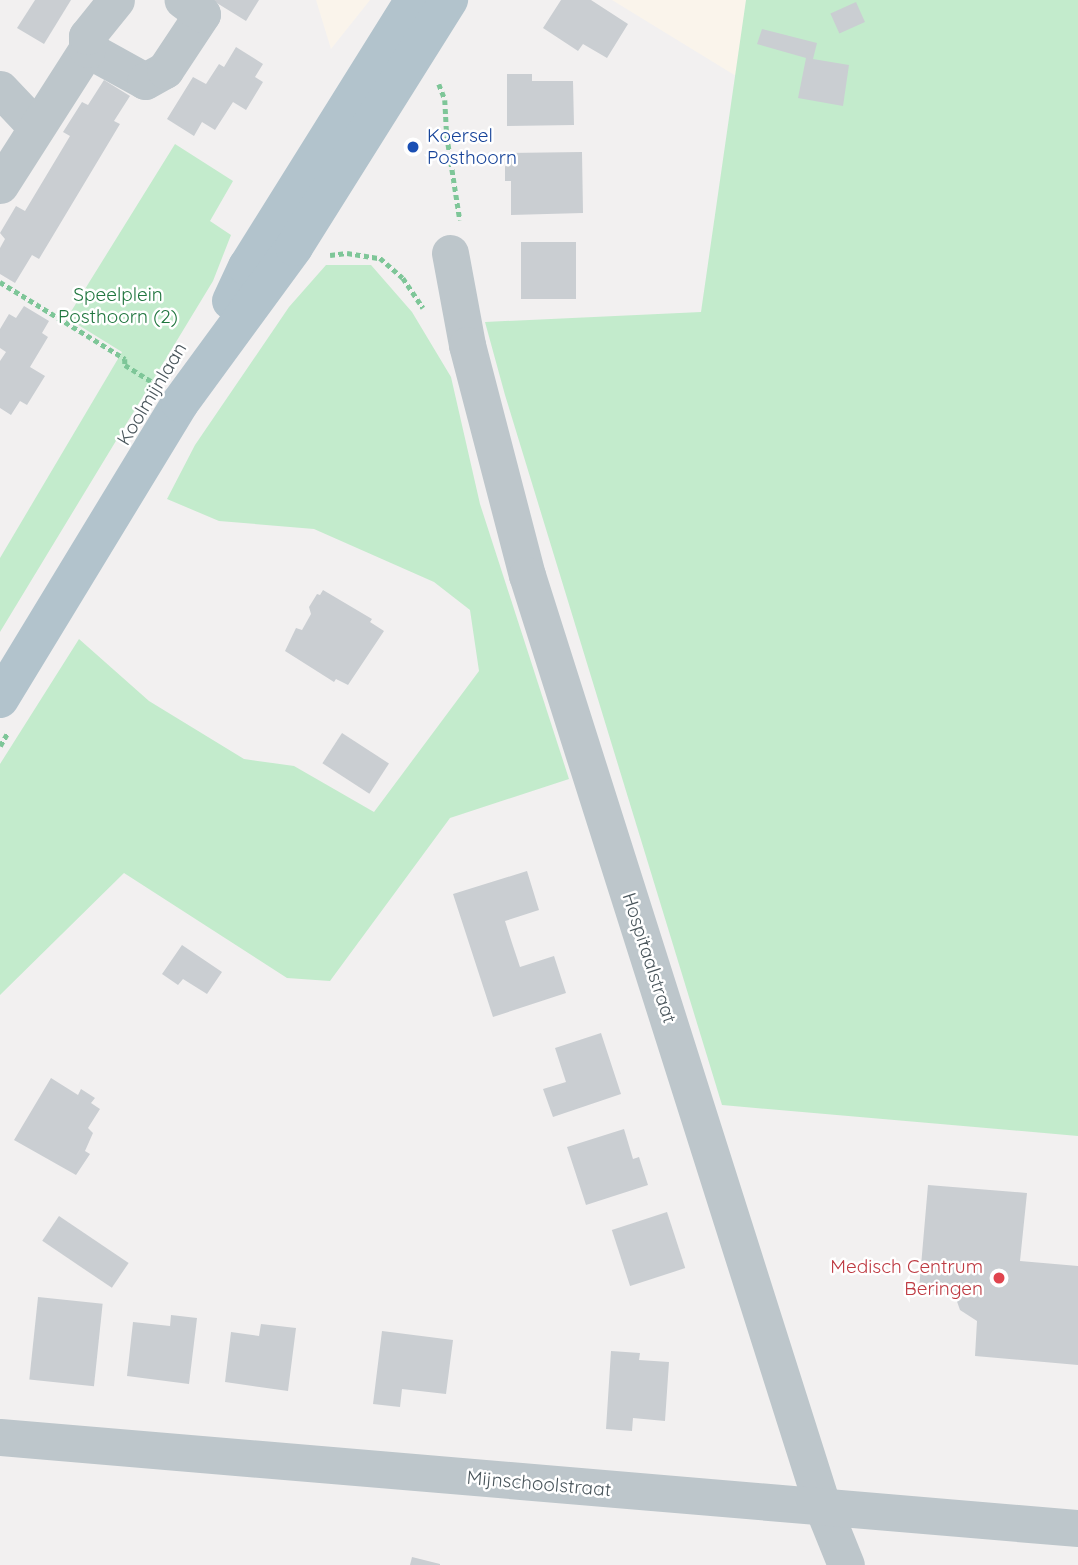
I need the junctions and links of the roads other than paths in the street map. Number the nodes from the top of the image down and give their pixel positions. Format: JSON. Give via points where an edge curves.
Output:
{"nodes":[{"id":1,"x":116,"y":0,"type":"edge"},
{"id":2,"x":183,"y":0,"type":"edge"},
{"id":3,"x":414,"y":0,"type":"edge"},
{"id":4,"x":449,"y":0,"type":"edge"},
{"id":5,"x":87,"y":49,"type":"junction"},
{"id":6,"x":0,"y":89,"type":"edge"},
{"id":7,"x":36,"y":127,"type":"junction"},
{"id":8,"x":0,"y":185,"type":"edge"},
{"id":9,"x":450,"y":253,"type":"road end"},
{"id":10,"x":167,"y":387,"type":"junction"},
{"id":11,"x":0,"y":699,"type":"edge"},
{"id":12,"x":0,"y":1437,"type":"edge"},
{"id":13,"x":823,"y":1507,"type":"junction"},
{"id":14,"x":1078,"y":1528,"type":"edge"},
{"id":15,"x":846,"y":1565,"type":"edge"}],
"edges":[{"from":1,"to":5,"type":"street","via":[[87,36]]},
{"from":2,"to":5,"type":"street","via":[[202,14],[165,70],[145,81]]},
{"from":3,"to":10,"type":"main road","name":"Koolmijnlaan"},
{"from":4,"to":10,"type":"main road","name":"Koolmijnlaan","via":[[294,247]]},
{"from":5,"to":7,"type":"street"},
{"from":6,"to":7,"type":"street"},
{"from":7,"to":8,"type":"street"},
{"from":9,"to":13,"type":"street","name":"Hospitaalstraat","via":[[467,345],[527,575]]},
{"from":10,"to":11,"type":"main road","name":"Koolmijnlaan"},
{"from":12,"to":13,"type":"street","name":"Mijnschoolstraat"},
{"from":13,"to":14,"type":"street","name":"Mijnschoolstraat"},
{"from":13,"to":15,"type":"street","name":"Hospitaalstraat"}]}
